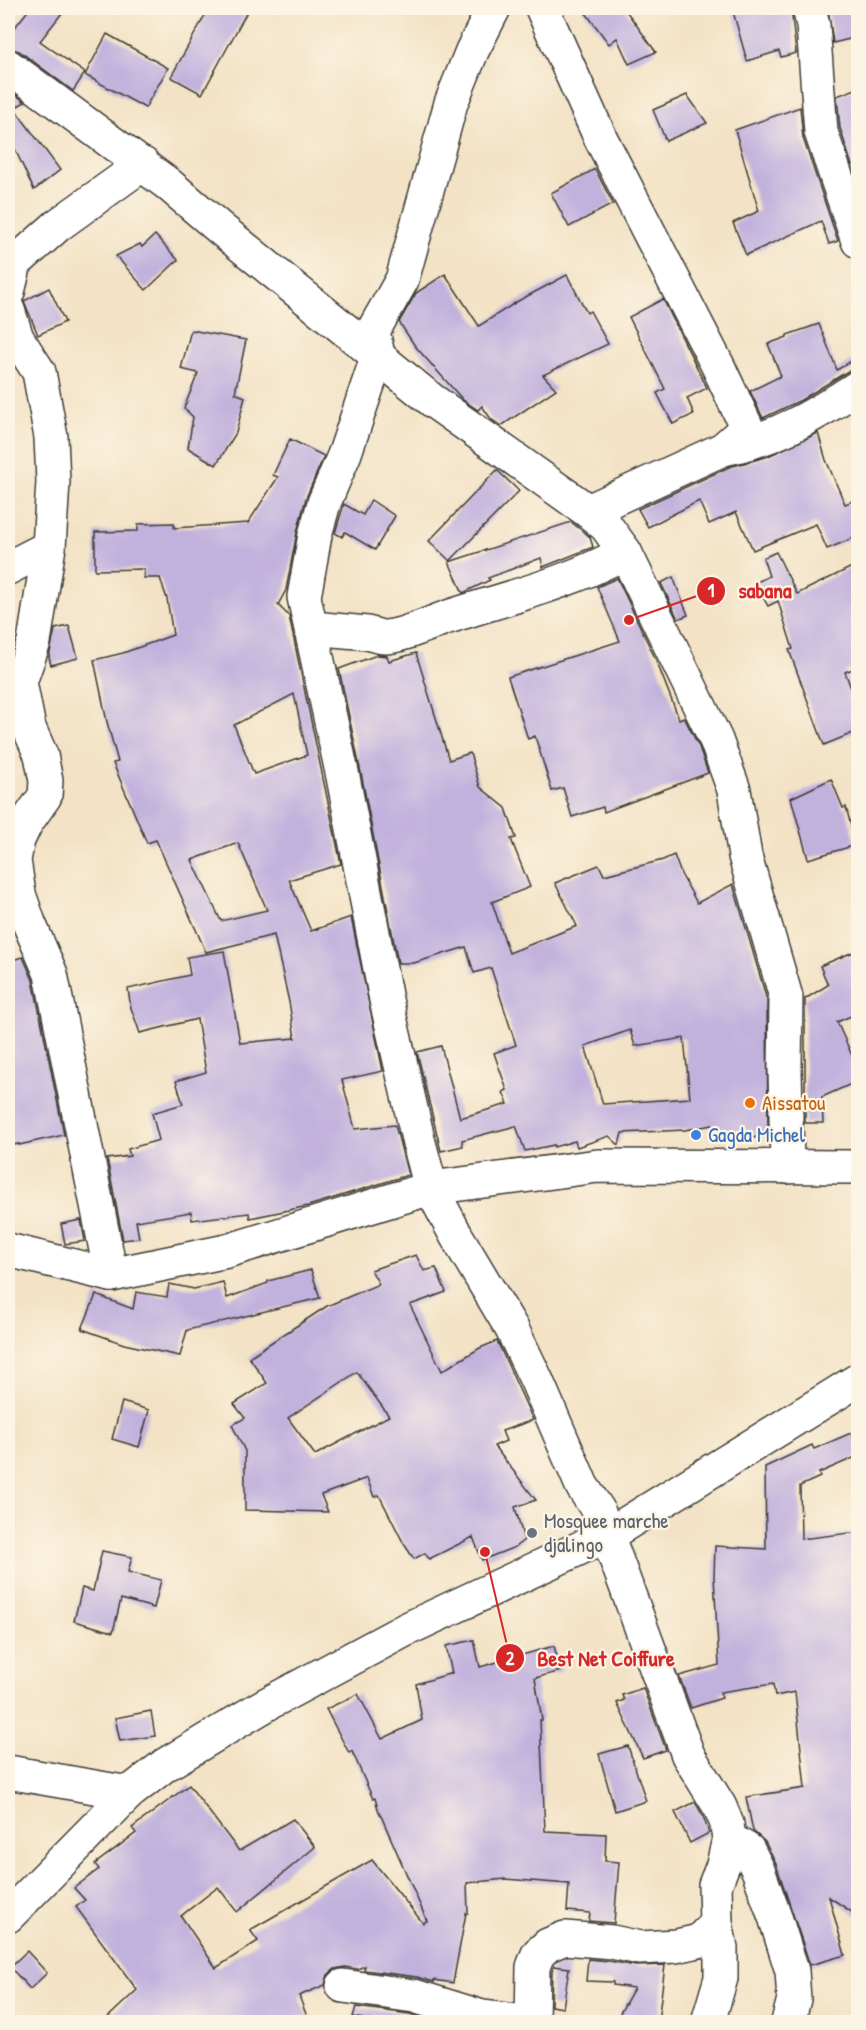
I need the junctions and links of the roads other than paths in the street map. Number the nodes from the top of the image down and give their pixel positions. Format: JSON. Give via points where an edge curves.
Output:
{"nodes":[{"id":1,"x":494,"y":8,"type":"edge"},
{"id":2,"x":542,"y":8,"type":"edge"},
{"id":3,"x":809,"y":8,"type":"edge"},
{"id":4,"x":8,"y":66,"type":"edge"},
{"id":5,"x":142,"y":164,"type":"junction"},
{"id":6,"x":858,"y":241,"type":"edge"},
{"id":7,"x":8,"y":293,"type":"edge"},
{"id":8,"x":378,"y":355,"type":"junction"},
{"id":9,"x":858,"y":387,"type":"edge"},
{"id":10,"x":723,"y":449,"type":"junction"},
{"id":11,"x":588,"y":511,"type":"junction"},
{"id":12,"x":49,"y":548,"type":"junction"},
{"id":13,"x":625,"y":552,"type":"junction"},
{"id":14,"x":8,"y":568,"type":"edge"},
{"id":15,"x":312,"y":628,"type":"junction"},
{"id":16,"x":787,"y":1167,"type":"junction"},
{"id":17,"x":858,"y":1167,"type":"edge"},
{"id":18,"x":431,"y":1188,"type":"junction"},
{"id":19,"x":11,"y":1252,"type":"edge"},
{"id":20,"x":111,"y":1275,"type":"junction"},
{"id":21,"x":858,"y":1380,"type":"edge"},
{"id":22,"x":608,"y":1535,"type":"junction"},
{"id":23,"x":8,"y":1772,"type":"edge"},
{"id":24,"x":129,"y":1793,"type":"junction"},
{"id":25,"x":729,"y":1839,"type":"junction"},
{"id":26,"x":8,"y":1916,"type":"edge"},
{"id":27,"x":716,"y":1923,"type":"junction"},
{"id":28,"x":343,"y":1986,"type":"dead end"},
{"id":29,"x":525,"y":2022,"type":"edge"},
{"id":30,"x":532,"y":2022,"type":"edge"},
{"id":31,"x":708,"y":2022,"type":"edge"},
{"id":32,"x":788,"y":2022,"type":"edge"}],
"edges":[{"from":1,"to":8,"type":"street","via":[[451,103],[402,280],[373,331]]},
{"from":2,"to":10,"type":"street","via":[[600,137],[747,428]]},
{"from":3,"to":6,"type":"street","via":[[820,132]]},
{"from":4,"to":5,"type":"street"},
{"from":5,"to":7,"type":"street","via":[[58,225],[15,264]]},
{"from":5,"to":8,"type":"street"},
{"from":7,"to":12,"type":"street","via":[[17,338],[39,372],[51,436]]},
{"from":8,"to":11,"type":"street","via":[[433,401]]},
{"from":8,"to":15,"type":"street","via":[[315,535],[304,597]]},
{"from":9,"to":10,"type":"street","via":[[780,433]]},
{"from":10,"to":11,"type":"street"},
{"from":11,"to":13,"type":"street","via":[[606,526]]},
{"from":12,"to":14,"type":"street"},
{"from":12,"to":20,"type":"street","via":[[34,642],[20,682],[29,728],[41,755],[45,796],[26,823],[14,860],[22,904],[51,974]]},
{"from":13,"to":15,"type":"street","via":[[528,594],[400,635],[383,638]]},
{"from":13,"to":16,"type":"street","via":[[716,740],[734,790],[746,856],[786,997]]},
{"from":15,"to":18,"type":"street","via":[[386,1000]]},
{"from":16,"to":17,"type":"street"},
{"from":16,"to":18,"type":"street","via":[[597,1166]]},
{"from":18,"to":20,"type":"street","via":[[227,1251]]},
{"from":18,"to":22,"type":"street","via":[[512,1329]]},
{"from":19,"to":20,"type":"street"},
{"from":21,"to":22,"type":"street"},
{"from":22,"to":24,"type":"street","via":[[405,1630],[267,1704],[165,1765]]},
{"from":22,"to":25,"type":"street","via":[[688,1755],[720,1807]]},
{"from":23,"to":24,"type":"street"},
{"from":24,"to":26,"type":"street"},
{"from":25,"to":27,"type":"street","via":[[715,1886]]},
{"from":25,"to":32,"type":"street","via":[[748,1850],[758,1870],[792,1971],[794,1999]]},
{"from":27,"to":30,"type":"street","via":[[699,1941],[676,1946],[640,1948],[565,1938],[548,1945],[538,1954],[533,1967]]},
{"from":27,"to":31,"type":"street","via":[[722,1948],[721,1978]]},
{"from":28,"to":29,"type":"street","via":[[414,1996],[482,2017]]}]}
